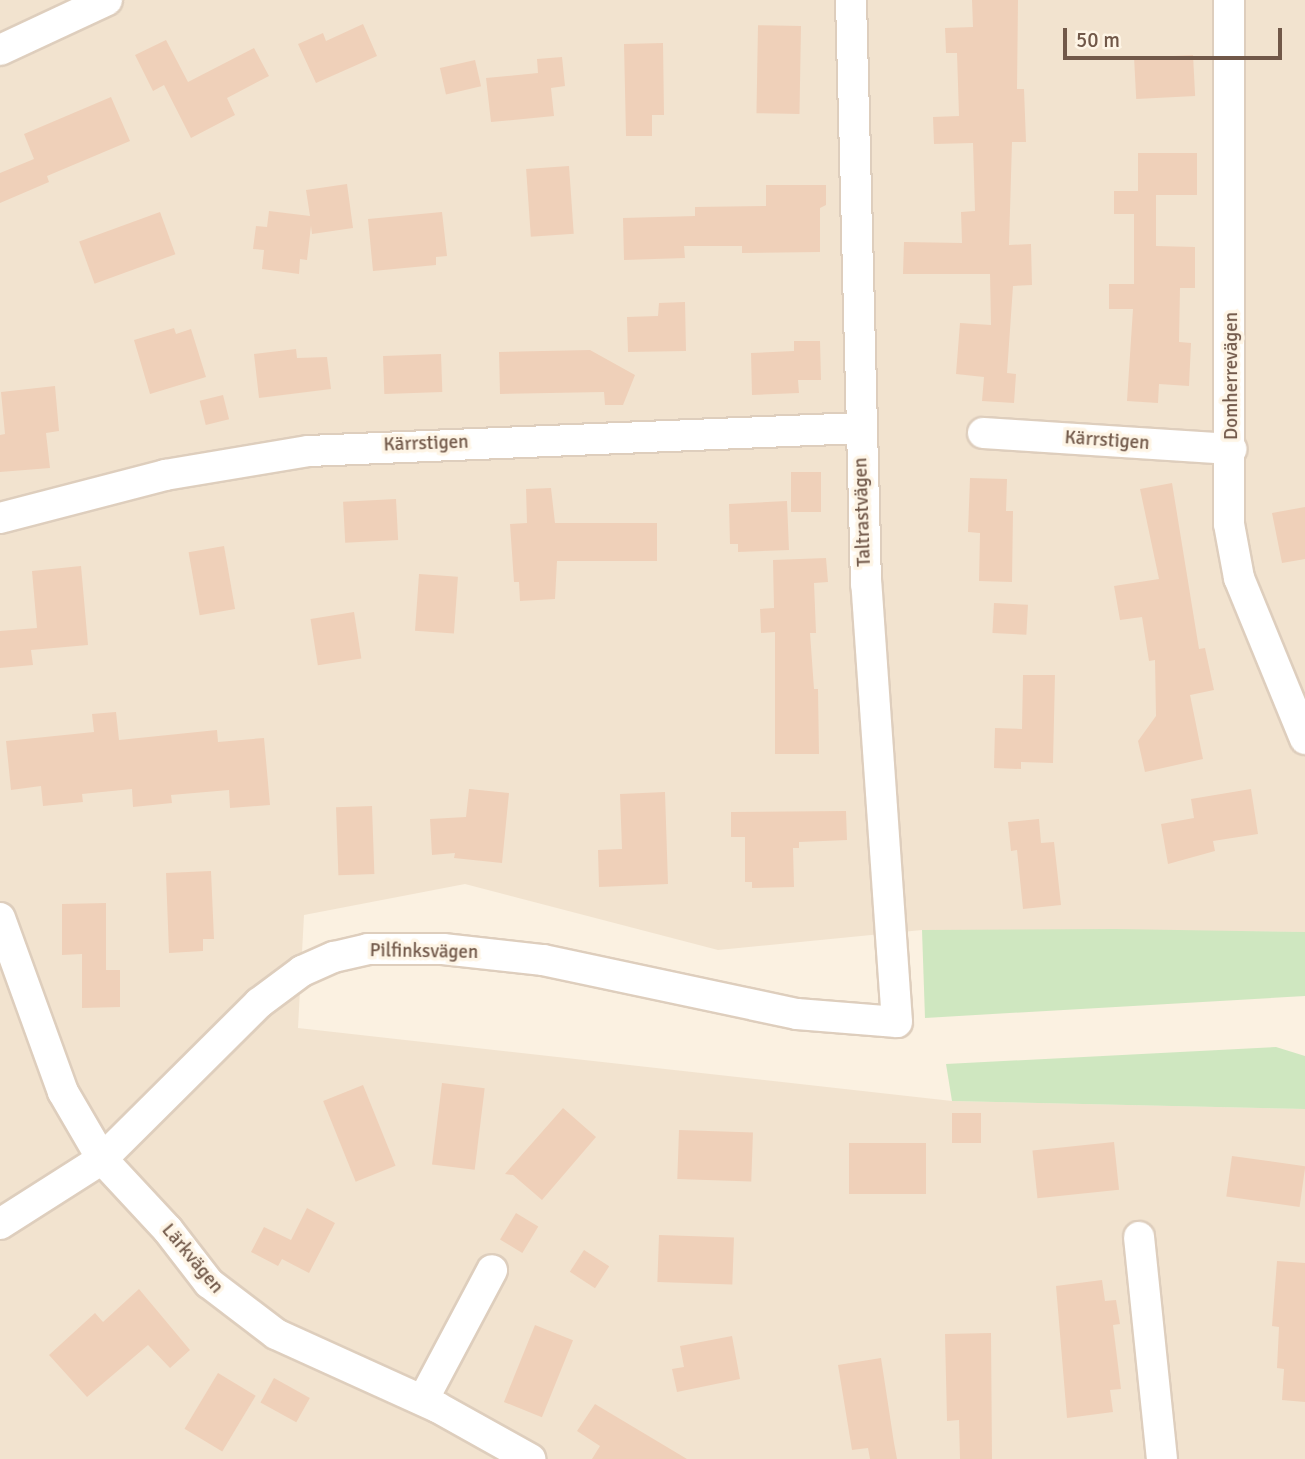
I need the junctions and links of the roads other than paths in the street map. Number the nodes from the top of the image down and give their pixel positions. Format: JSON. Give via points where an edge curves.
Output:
{"nodes":[{"id":1,"x":107,"y":0,"type":"edge"},
{"id":2,"x":851,"y":0,"type":"edge"},
{"id":3,"x":1229,"y":0,"type":"edge"},
{"id":4,"x":0,"y":50,"type":"edge"},
{"id":5,"x":860,"y":428,"type":"junction"},
{"id":6,"x":983,"y":433,"type":"dead end"},
{"id":7,"x":1231,"y":449,"type":"junction"},
{"id":8,"x":0,"y":517,"type":"edge"},
{"id":9,"x":1305,"y":738,"type":"edge"},
{"id":10,"x":0,"y":918,"type":"edge"},
{"id":11,"x":897,"y":1022,"type":"joint"},
{"id":12,"x":102,"y":1159,"type":"junction"},
{"id":13,"x":0,"y":1224,"type":"edge"},
{"id":14,"x":1139,"y":1237,"type":"dead end"},
{"id":15,"x":492,"y":1270,"type":"dead end"},
{"id":16,"x":422,"y":1400,"type":"junction"},
{"id":17,"x":530,"y":1459,"type":"edge"},
{"id":18,"x":1162,"y":1459,"type":"edge"}],
"edges":[{"from":1,"to":4,"type":"street"},
{"from":2,"to":5,"type":"street","name":"Taltrastvägen"},
{"from":3,"to":7,"type":"street","name":"Domherrevägen"},
{"from":5,"to":8,"type":"street","name":"Kärrstigen","via":[[309,451],[165,475]]},
{"from":5,"to":11,"type":"street","name":"Taltrastvägen","via":[[866,584]]},
{"from":6,"to":7,"type":"street","name":"Kärrstigen"},
{"from":7,"to":9,"type":"street","name":"Domherrevägen","via":[[1229,524],[1239,578]]},
{"from":10,"to":12,"type":"street","name":"Lärkvägen","via":[[63,1092]]},
{"from":11,"to":12,"type":"street","name":"Pilfinksvägen","via":[[797,1014],[543,960],[443,949],[368,949],[302,971],[259,1003]]},
{"from":12,"to":13,"type":"street","name":"Pilfinksvägen"},
{"from":12,"to":16,"type":"street","name":"Lärkvägen","via":[[168,1230],[209,1283],[237,1308],[276,1334]]},
{"from":14,"to":18,"type":"street"},
{"from":15,"to":16,"type":"street"},
{"from":16,"to":17,"type":"street","name":"Lärkvägen"}]}
